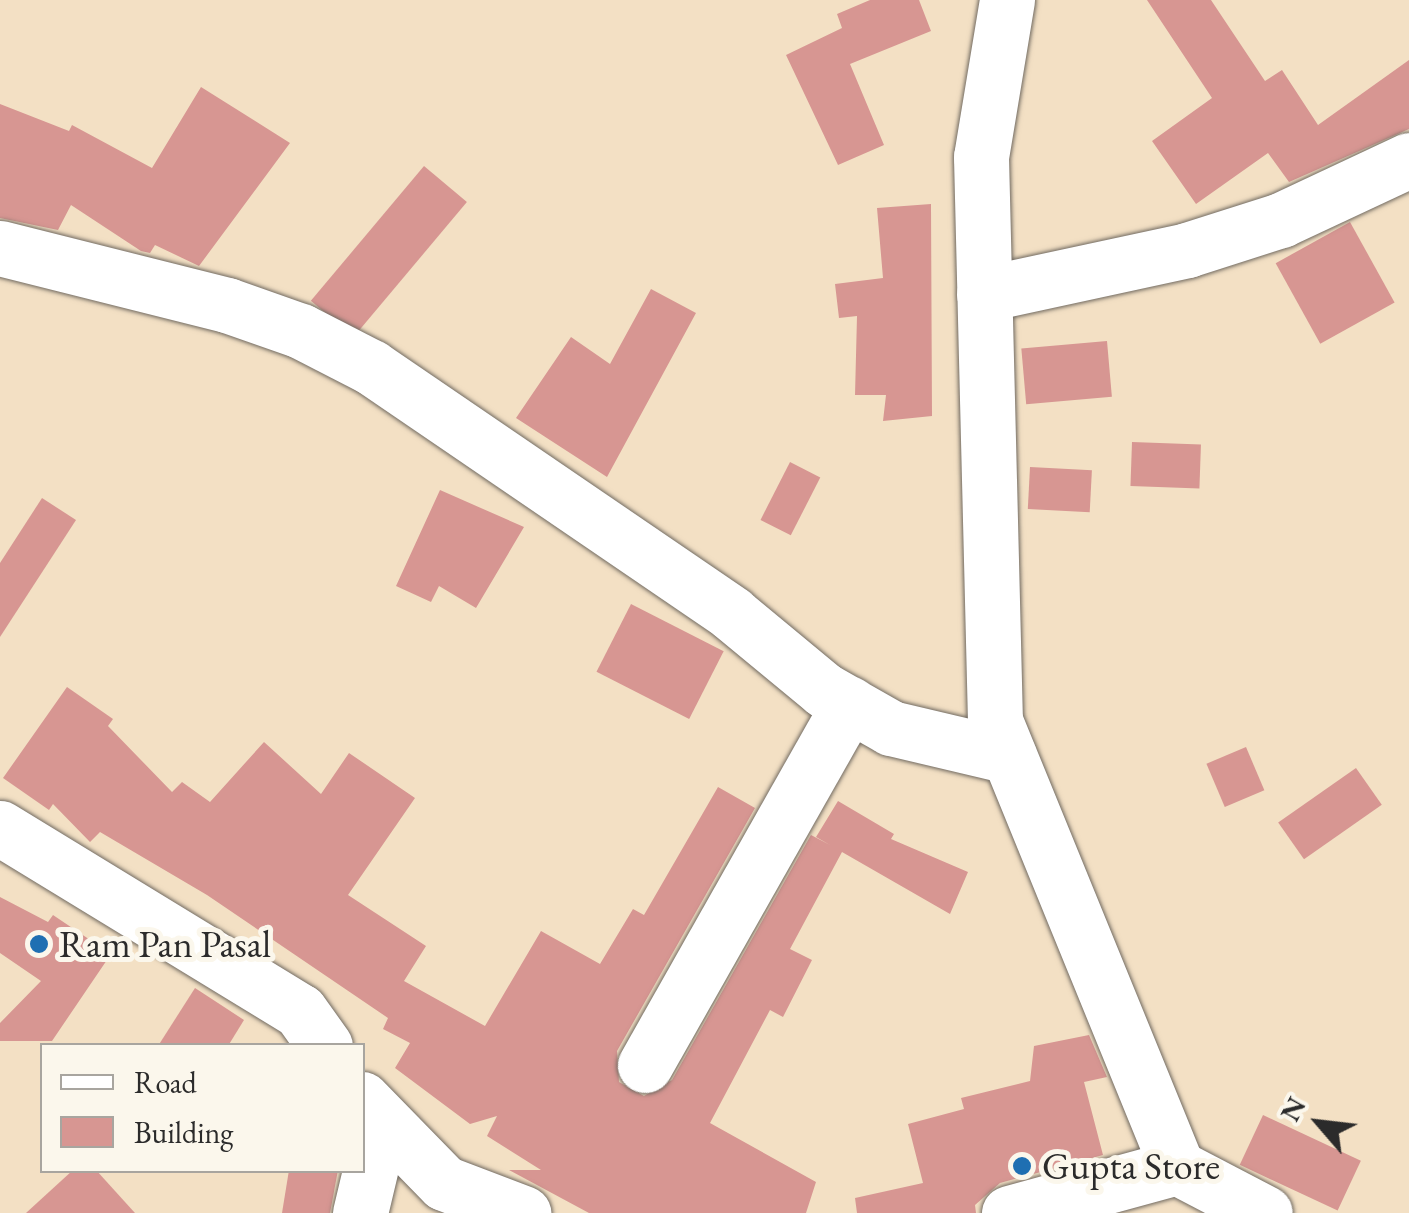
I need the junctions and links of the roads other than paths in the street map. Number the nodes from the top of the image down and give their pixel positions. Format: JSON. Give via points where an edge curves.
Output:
{"nodes":[{"id":1,"x":1008,"y":0,"type":"edge"},
{"id":2,"x":1409,"y":160,"type":"edge"},
{"id":3,"x":0,"y":248,"type":"edge"},
{"id":4,"x":984,"y":294,"type":"junction"},
{"id":5,"x":836,"y":697,"type":"junction"},
{"id":6,"x":1002,"y":739,"type":"junction"},
{"id":7,"x":0,"y":828,"type":"edge"},
{"id":8,"x":323,"y":1043,"type":"edge"},
{"id":9,"x":645,"y":1065,"type":"dead end"},
{"id":10,"x":372,"y":1112,"type":"edge"},
{"id":11,"x":1177,"y":1167,"type":"junction"},
{"id":12,"x":365,"y":1171,"type":"edge"},
{"id":13,"x":365,"y":1173,"type":"edge"},
{"id":14,"x":360,"y":1213,"type":"edge"},
{"id":15,"x":523,"y":1213,"type":"edge"},
{"id":16,"x":1009,"y":1213,"type":"edge"},
{"id":17,"x":1265,"y":1213,"type":"edge"}],
"edges":[{"from":1,"to":4,"type":"street","via":[[981,157]]},
{"from":2,"to":4,"type":"street","via":[[1281,220],[1187,250]]},
{"from":3,"to":5,"type":"street","via":[[226,305],[370,366],[774,646]]},
{"from":4,"to":6,"type":"street"},
{"from":5,"to":6,"type":"street","via":[[908,734]]},
{"from":5,"to":9,"type":"street"},
{"from":6,"to":11,"type":"street"},
{"from":7,"to":8,"type":"street","via":[[300,1012]]},
{"from":10,"to":12,"type":"street"},
{"from":10,"to":15,"type":"street","via":[[444,1183]]},
{"from":11,"to":16,"type":"street"},
{"from":11,"to":17,"type":"street"},
{"from":13,"to":14,"type":"street"}]}
